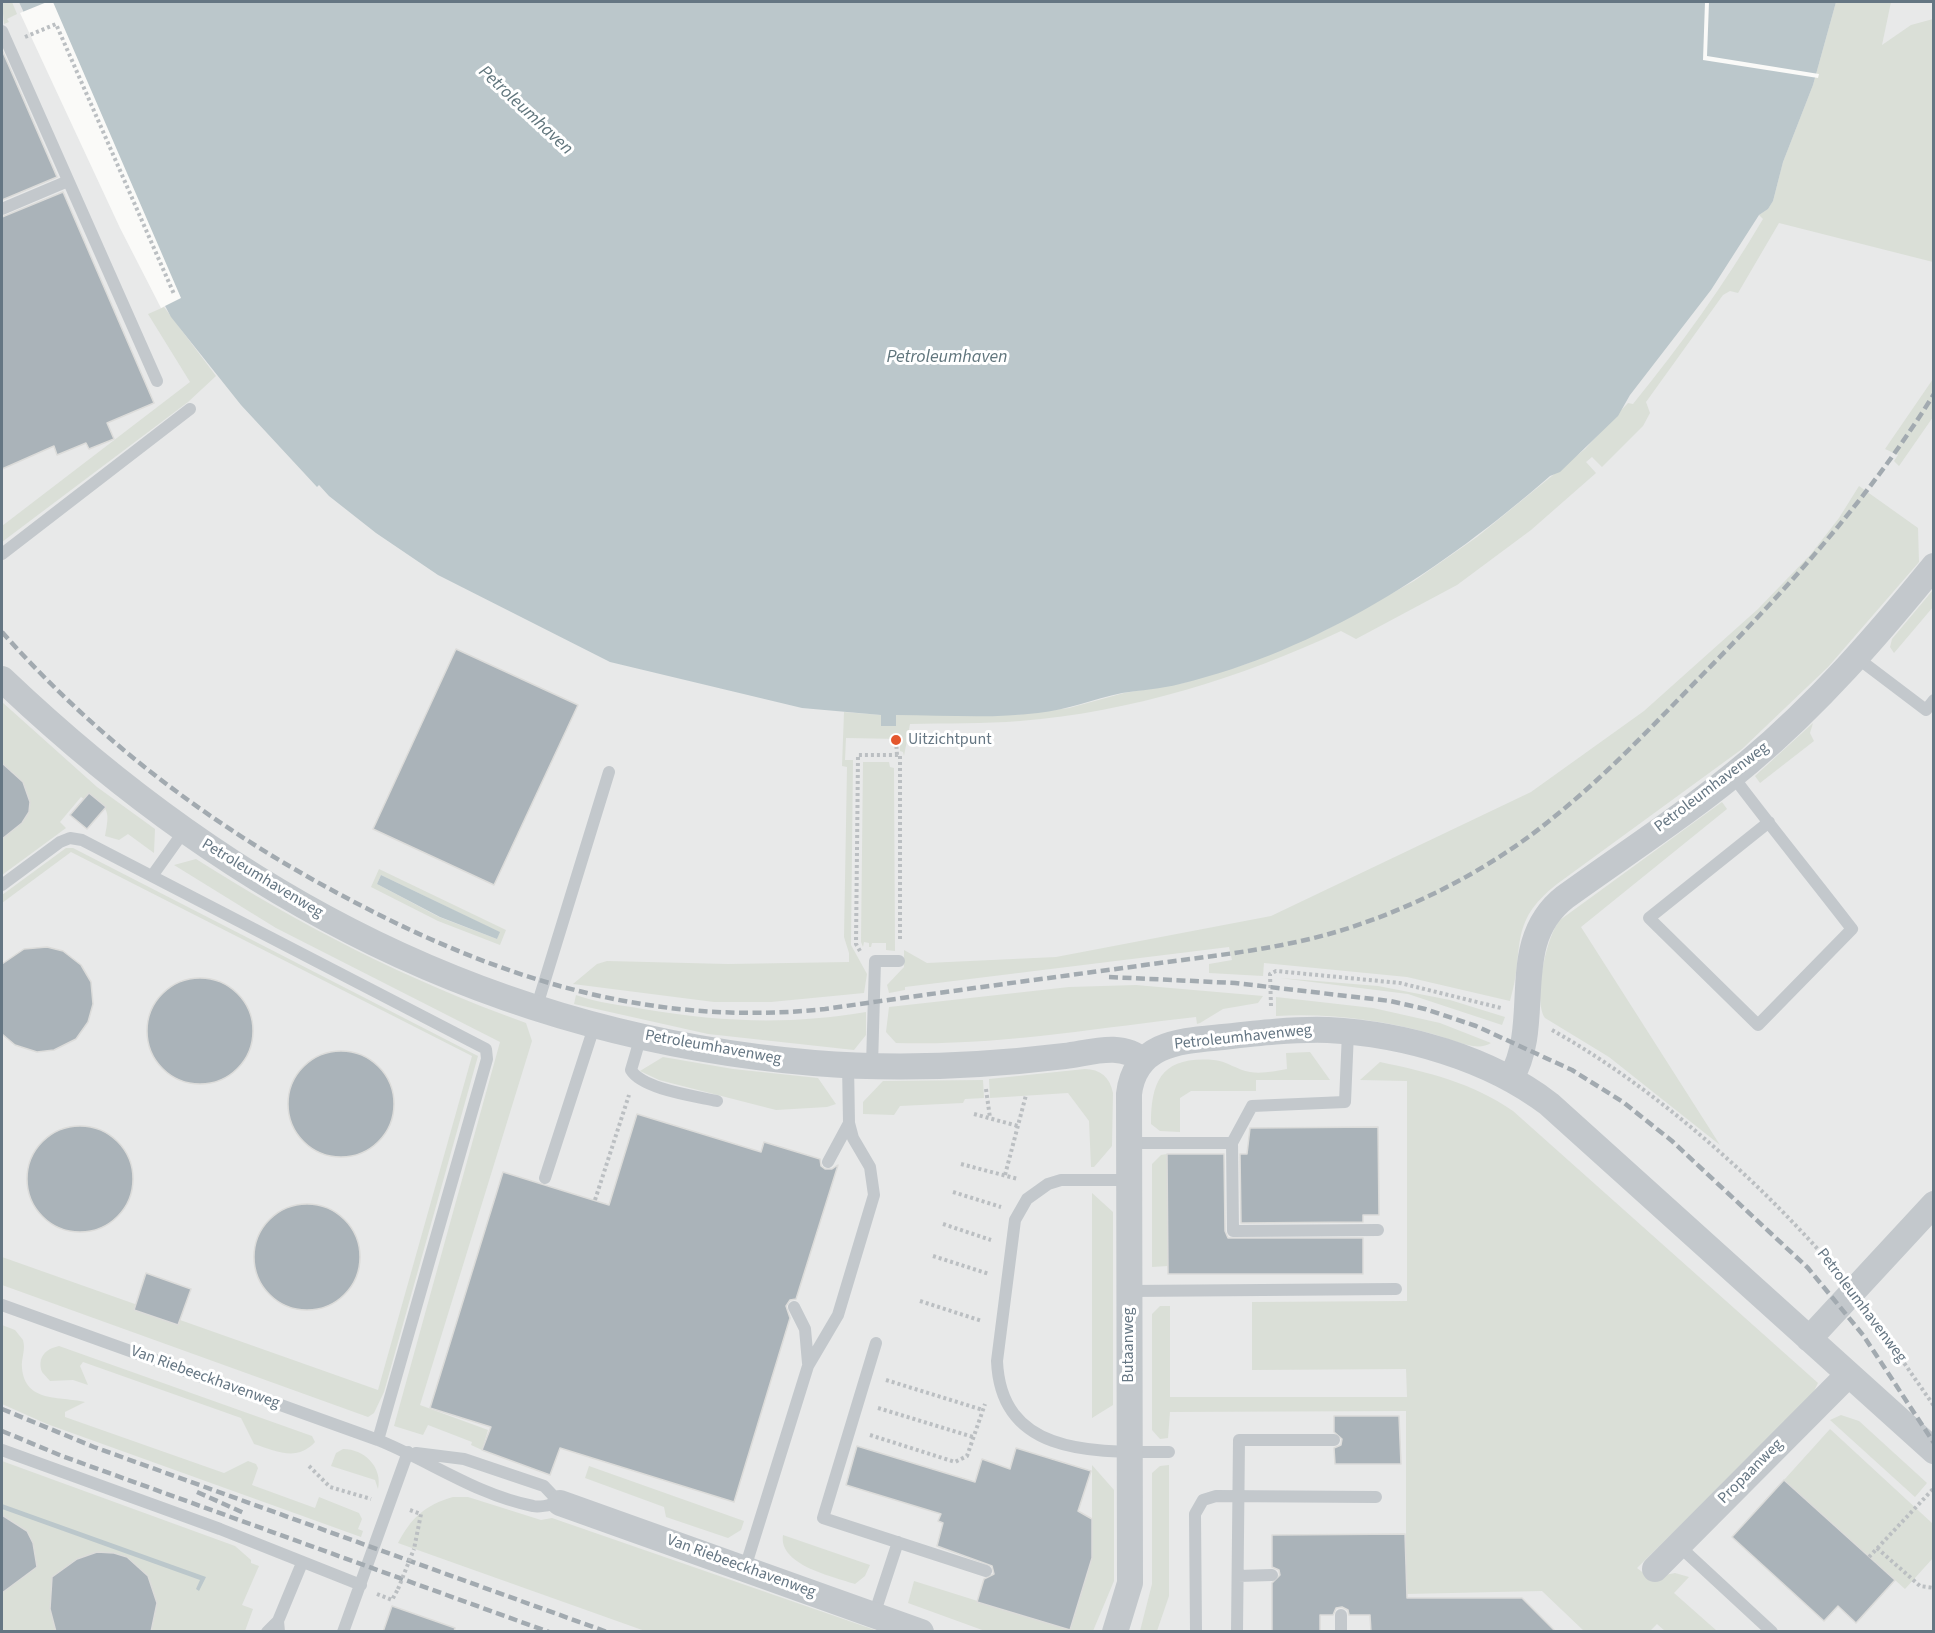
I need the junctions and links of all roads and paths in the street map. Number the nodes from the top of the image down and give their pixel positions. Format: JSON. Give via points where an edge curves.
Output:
{"nodes":[{"id":1,"x":2,"y":31,"type":"edge"},
{"id":2,"x":8,"y":45,"type":"junction"},
{"id":3,"x":68,"y":181,"type":"junction"},
{"id":4,"x":2,"y":209,"type":"edge"},
{"id":5,"x":174,"y":294,"type":"dead end"},
{"id":6,"x":157,"y":381,"type":"dead end"},
{"id":7,"x":190,"y":409,"type":"dead end"},
{"id":8,"x":2,"y":554,"type":"edge"},
{"id":9,"x":1934,"y":566,"type":"edge"},
{"id":10,"x":1856,"y":657,"type":"junction"},
{"id":11,"x":2,"y":679,"type":"edge"},
{"id":12,"x":1934,"y":700,"type":"edge"},
{"id":13,"x":896,"y":740,"type":"dead end"},
{"id":14,"x":897,"y":755,"type":"junction"},
{"id":15,"x":609,"y":772,"type":"dead end"},
{"id":16,"x":1732,"y":775,"type":"junction"},
{"id":17,"x":1769,"y":822,"type":"junction"},
{"id":18,"x":184,"y":831,"type":"junction"},
{"id":19,"x":152,"y":876,"type":"junction"},
{"id":20,"x":2,"y":885,"type":"edge"},
{"id":21,"x":875,"y":961,"type":"junction"},
{"id":22,"x":900,"y":961,"type":"joint"},
{"id":23,"x":1270,"y":1006,"type":"dead end"},
{"id":24,"x":536,"y":1010,"type":"junction"},
{"id":25,"x":1525,"y":1017,"type":"junction"},
{"id":26,"x":595,"y":1024,"type":"junction"},
{"id":27,"x":1348,"y":1032,"type":"junction"},
{"id":28,"x":641,"y":1036,"type":"junction"},
{"id":29,"x":1143,"y":1060,"type":"junction"},
{"id":30,"x":860,"y":1065,"type":"junction"},
{"id":31,"x":635,"y":1076,"type":"junction"},
{"id":32,"x":1511,"y":1077,"type":"junction"},
{"id":33,"x":1026,"y":1095,"type":"dead end"},
{"id":34,"x":717,"y":1101,"type":"dead end"},
{"id":35,"x":974,"y":1114,"type":"dead end"},
{"id":36,"x":849,"y":1123,"type":"junction"},
{"id":37,"x":1018,"y":1126,"type":"junction"},
{"id":38,"x":1129,"y":1143,"type":"junction"},
{"id":39,"x":1232,"y":1143,"type":"junction"},
{"id":40,"x":828,"y":1162,"type":"dead end"},
{"id":41,"x":961,"y":1164,"type":"dead end"},
{"id":42,"x":1005,"y":1175,"type":"junction"},
{"id":43,"x":545,"y":1178,"type":"dead end"},
{"id":44,"x":1129,"y":1180,"type":"junction"},
{"id":45,"x":1036,"y":1190,"type":"junction"},
{"id":46,"x":953,"y":1192,"type":"dead end"},
{"id":47,"x":595,"y":1200,"type":"dead end"},
{"id":48,"x":1934,"y":1204,"type":"edge"},
{"id":49,"x":1018,"y":1213,"type":"junction"},
{"id":50,"x":944,"y":1224,"type":"dead end"},
{"id":51,"x":1378,"y":1230,"type":"dead end"},
{"id":52,"x":1012,"y":1247,"type":"junction"},
{"id":53,"x":933,"y":1256,"type":"dead end"},
{"id":54,"x":1007,"y":1280,"type":"junction"},
{"id":55,"x":1396,"y":1290,"type":"dead end"},
{"id":56,"x":1129,"y":1291,"type":"junction"},
{"id":57,"x":1853,"y":1291,"type":"junction"},
{"id":58,"x":920,"y":1301,"type":"dead end"},
{"id":59,"x":2,"y":1305,"type":"edge"},
{"id":60,"x":794,"y":1307,"type":"dead end"},
{"id":61,"x":1001,"y":1328,"type":"junction"},
{"id":62,"x":1809,"y":1339,"type":"junction"},
{"id":63,"x":876,"y":1343,"type":"dead end"},
{"id":64,"x":808,"y":1366,"type":"junction"},
{"id":65,"x":1848,"y":1375,"type":"junction"},
{"id":66,"x":883,"y":1389,"type":"dead end"},
{"id":67,"x":1001,"y":1394,"type":"junction"},
{"id":68,"x":880,"y":1398,"type":"dead end"},
{"id":69,"x":1934,"y":1406,"type":"edge"},
{"id":70,"x":877,"y":1408,"type":"junction"},
{"id":71,"x":983,"y":1410,"type":"junction"},
{"id":72,"x":875,"y":1417,"type":"dead end"},
{"id":73,"x":872,"y":1425,"type":"dead end"},
{"id":74,"x":973,"y":1437,"type":"junction"},
{"id":75,"x":378,"y":1440,"type":"junction"},
{"id":76,"x":1334,"y":1440,"type":"dead end"},
{"id":77,"x":2,"y":1450,"type":"edge"},
{"id":78,"x":1934,"y":1451,"type":"edge"},
{"id":79,"x":408,"y":1452,"type":"junction"},
{"id":80,"x":1130,"y":1452,"type":"junction"},
{"id":81,"x":1169,"y":1452,"type":"dead end"},
{"id":82,"x":309,"y":1466,"type":"dead end"},
{"id":83,"x":1934,"y":1488,"type":"edge"},
{"id":84,"x":1239,"y":1496,"type":"junction"},
{"id":85,"x":1376,"y":1497,"type":"dead end"},
{"id":86,"x":390,"y":1503,"type":"junction"},
{"id":87,"x":560,"y":1503,"type":"junction"},
{"id":88,"x":898,"y":1542,"type":"junction"},
{"id":89,"x":1678,"y":1545,"type":"junction"},
{"id":90,"x":1877,"y":1548,"type":"junction"},
{"id":91,"x":1869,"y":1557,"type":"dead end"},
{"id":92,"x":302,"y":1563,"type":"junction"},
{"id":93,"x":745,"y":1568,"type":"junction"},
{"id":94,"x":1655,"y":1569,"type":"dead end"},
{"id":95,"x":986,"y":1571,"type":"dead end"},
{"id":96,"x":1272,"y":1575,"type":"dead end"},
{"id":97,"x":1238,"y":1576,"type":"junction"},
{"id":98,"x":361,"y":1585,"type":"junction"},
{"id":99,"x":1934,"y":1588,"type":"edge"},
{"id":100,"x":373,"y":1593,"type":"dead end"},
{"id":101,"x":874,"y":1615,"type":"junction"},
{"id":102,"x":1341,"y":1615,"type":"dead end"},
{"id":103,"x":278,"y":1626,"type":"edge"},
{"id":104,"x":267,"y":1632,"type":"edge"},
{"id":105,"x":343,"y":1632,"type":"edge"},
{"id":106,"x":921,"y":1632,"type":"edge"},
{"id":107,"x":1115,"y":1632,"type":"edge"},
{"id":108,"x":1196,"y":1632,"type":"edge"},
{"id":109,"x":1237,"y":1632,"type":"edge"},
{"id":110,"x":1341,"y":1632,"type":"edge"},
{"id":111,"x":1772,"y":1632,"type":"edge"}],
"edges":[{"from":1,"to":2,"type":"lane"},
{"from":2,"to":3,"type":"lane"},
{"from":2,"to":5,"type":"path","via":[[56,24]]},
{"from":3,"to":4,"type":"lane"},
{"from":3,"to":6,"type":"lane"},
{"from":7,"to":8,"type":"lane"},
{"from":9,"to":10,"type":"street","name":"Petroleumhavenweg"},
{"from":10,"to":12,"type":"lane","via":[[1926,710]]},
{"from":10,"to":16,"type":"street","name":"Petroleumhavenweg","via":[[1773,741]]},
{"from":11,"to":18,"type":"street","name":"Petroleumhavenweg","via":[[107,774]]},
{"from":13,"to":14,"type":"path"},
{"from":14,"to":21,"type":"path","via":[[858,755],[856,944],[860,952]]},
{"from":14,"to":22,"type":"path"},
{"from":15,"to":24,"type":"lane"},
{"from":16,"to":17,"type":"lane"},
{"from":16,"to":25,"type":"street","name":"Petroleumhavenweg","via":[[1545,915],[1533,945]]},
{"from":17,"to":17,"type":"lane","via":[[1852,928],[1758,1025],[1649,918]]},
{"from":18,"to":19,"type":"lane"},
{"from":18,"to":24,"type":"street","name":"Petroleumhavenweg","via":[[291,899],[374,944]]},
{"from":19,"to":20,"type":"lane","via":[[82,840],[70,838]]},
{"from":19,"to":75,"type":"lane","via":[[486,1049],[487,1059]]},
{"from":21,"to":22,"type":"lane"},
{"from":21,"to":30,"type":"lane"},
{"from":23,"to":25,"type":"path","name":"Petroleumhavenweg","via":[[1270,974],[1276,971],[1422,987]]},
{"from":24,"to":26,"type":"street","name":"Petroleumhavenweg"},
{"from":25,"to":32,"type":"street","name":"Petroleumhavenweg","via":[[1518,1064]]},
{"from":25,"to":57,"type":"path","name":"Petroleumhavenweg","via":[[1558,1033],[1617,1072],[1698,1135],[1787,1216]]},
{"from":26,"to":28,"type":"street","name":"Petroleumhavenweg"},
{"from":26,"to":43,"type":"lane"},
{"from":27,"to":29,"type":"street","name":"Petroleumhavenweg","via":[[1273,1031],[1198,1039],[1165,1046]]},
{"from":27,"to":32,"type":"street","name":"Petroleumhavenweg","via":[[1441,1052]]},
{"from":27,"to":39,"type":"lane","via":[[1345,1102],[1252,1106]]},
{"from":28,"to":30,"type":"street","name":"Petroleumhavenweg","via":[[747,1056]]},
{"from":28,"to":31,"type":"lane","via":[[631,1070]]},
{"from":29,"to":30,"type":"street","name":"Petroleumhavenweg","via":[[1117,1049],[985,1064]]},
{"from":29,"to":38,"type":"street","name":"Butaanweg","via":[[1131,1081]]},
{"from":30,"to":36,"type":"lane"},
{"from":31,"to":34,"type":"lane","via":[[646,1083]]},
{"from":31,"to":47,"type":"path"},
{"from":32,"to":62,"type":"street","name":"Petroleumhavenweg","via":[[1549,1104]]},
{"from":33,"to":37,"type":"path"},
{"from":35,"to":37,"type":"path"},
{"from":36,"to":40,"type":"lane"},
{"from":36,"to":64,"type":"lane","via":[[870,1167],[874,1196],[838,1315]]},
{"from":37,"to":42,"type":"path"},
{"from":38,"to":39,"type":"lane"},
{"from":38,"to":44,"type":"street","name":"Butaanweg"},
{"from":39,"to":51,"type":"lane","via":[[1233,1231]]},
{"from":41,"to":42,"type":"path"},
{"from":42,"to":45,"type":"path"},
{"from":44,"to":45,"type":"lane","via":[[1061,1180]]},
{"from":44,"to":56,"type":"street","name":"Butaanweg"},
{"from":45,"to":49,"type":"lane"},
{"from":46,"to":49,"type":"path"},
{"from":48,"to":57,"type":"street"},
{"from":49,"to":52,"type":"lane"},
{"from":50,"to":52,"type":"path"},
{"from":52,"to":54,"type":"lane"},
{"from":53,"to":54,"type":"path"},
{"from":54,"to":61,"type":"lane"},
{"from":55,"to":56,"type":"lane"},
{"from":56,"to":80,"type":"street","name":"Butaanweg"},
{"from":57,"to":62,"type":"street"},
{"from":57,"to":69,"type":"path","name":"Petroleumhavenweg"},
{"from":58,"to":61,"type":"path"},
{"from":59,"to":75,"type":"lane","name":"Van Riebeeckhavenweg"},
{"from":60,"to":64,"type":"lane","via":[[805,1329]]},
{"from":61,"to":67,"type":"lane","via":[[997,1361]]},
{"from":62,"to":65,"type":"street","name":"Petroleumhavenweg"},
{"from":63,"to":88,"type":"lane","via":[[823,1518]]},
{"from":64,"to":93,"type":"lane"},
{"from":65,"to":78,"type":"street","name":"Petroleumhavenweg"},
{"from":65,"to":89,"type":"street","name":"Propaanweg"},
{"from":66,"to":71,"type":"path","via":[[886,1380]]},
{"from":67,"to":71,"type":"path","via":[[986,1403]]},
{"from":67,"to":80,"type":"lane","via":[[1020,1424],[1036,1435],[1092,1451]]},
{"from":68,"to":70,"type":"path"},
{"from":70,"to":72,"type":"path"},
{"from":70,"to":74,"type":"path"},
{"from":71,"to":74,"type":"path"},
{"from":73,"to":74,"type":"path","via":[[869,1434],[874,1438],[955,1462],[967,1456]]},
{"from":75,"to":79,"type":"lane","name":"Van Riebeeckhavenweg"},
{"from":76,"to":84,"type":"lane","via":[[1239,1440]]},
{"from":77,"to":92,"type":"lane"},
{"from":79,"to":86,"type":"lane"},
{"from":79,"to":87,"type":"lane","name":"Van Riebeeckhavenweg","via":[[464,1459],[544,1486]]},
{"from":79,"to":87,"type":"lane","name":"Van Riebeeckhavenweg","via":[[458,1481],[526,1504],[535,1507]]},
{"from":80,"to":81,"type":"lane"},
{"from":80,"to":107,"type":"street","name":"Butaanweg","via":[[1130,1583]]},
{"from":82,"to":86,"type":"path","via":[[330,1487]]},
{"from":83,"to":90,"type":"path"},
{"from":84,"to":85,"type":"lane"},
{"from":84,"to":97,"type":"lane"},
{"from":84,"to":108,"type":"lane","via":[[1209,1497],[1197,1506]]},
{"from":86,"to":98,"type":"lane"},
{"from":86,"to":100,"type":"path","bridge":true,"via":[[421,1514],[414,1549],[392,1600]]},
{"from":87,"to":93,"type":"street","name":"Van Riebeeckhavenweg"},
{"from":88,"to":95,"type":"lane"},
{"from":88,"to":101,"type":"lane"},
{"from":89,"to":94,"type":"street","name":"Propaanweg"},
{"from":89,"to":111,"type":"lane"},
{"from":90,"to":91,"type":"path"},
{"from":90,"to":99,"type":"path","via":[[1920,1586]]},
{"from":92,"to":98,"type":"lane"},
{"from":92,"to":103,"type":"lane"},
{"from":93,"to":101,"type":"street","name":"Van Riebeeckhavenweg"},
{"from":96,"to":97,"type":"lane"},
{"from":97,"to":109,"type":"lane"},
{"from":98,"to":105,"type":"lane"},
{"from":101,"to":106,"type":"street","name":"Van Riebeeckhavenweg"},
{"from":102,"to":110,"type":"lane"},
{"from":103,"to":104,"type":"lane"}]}
